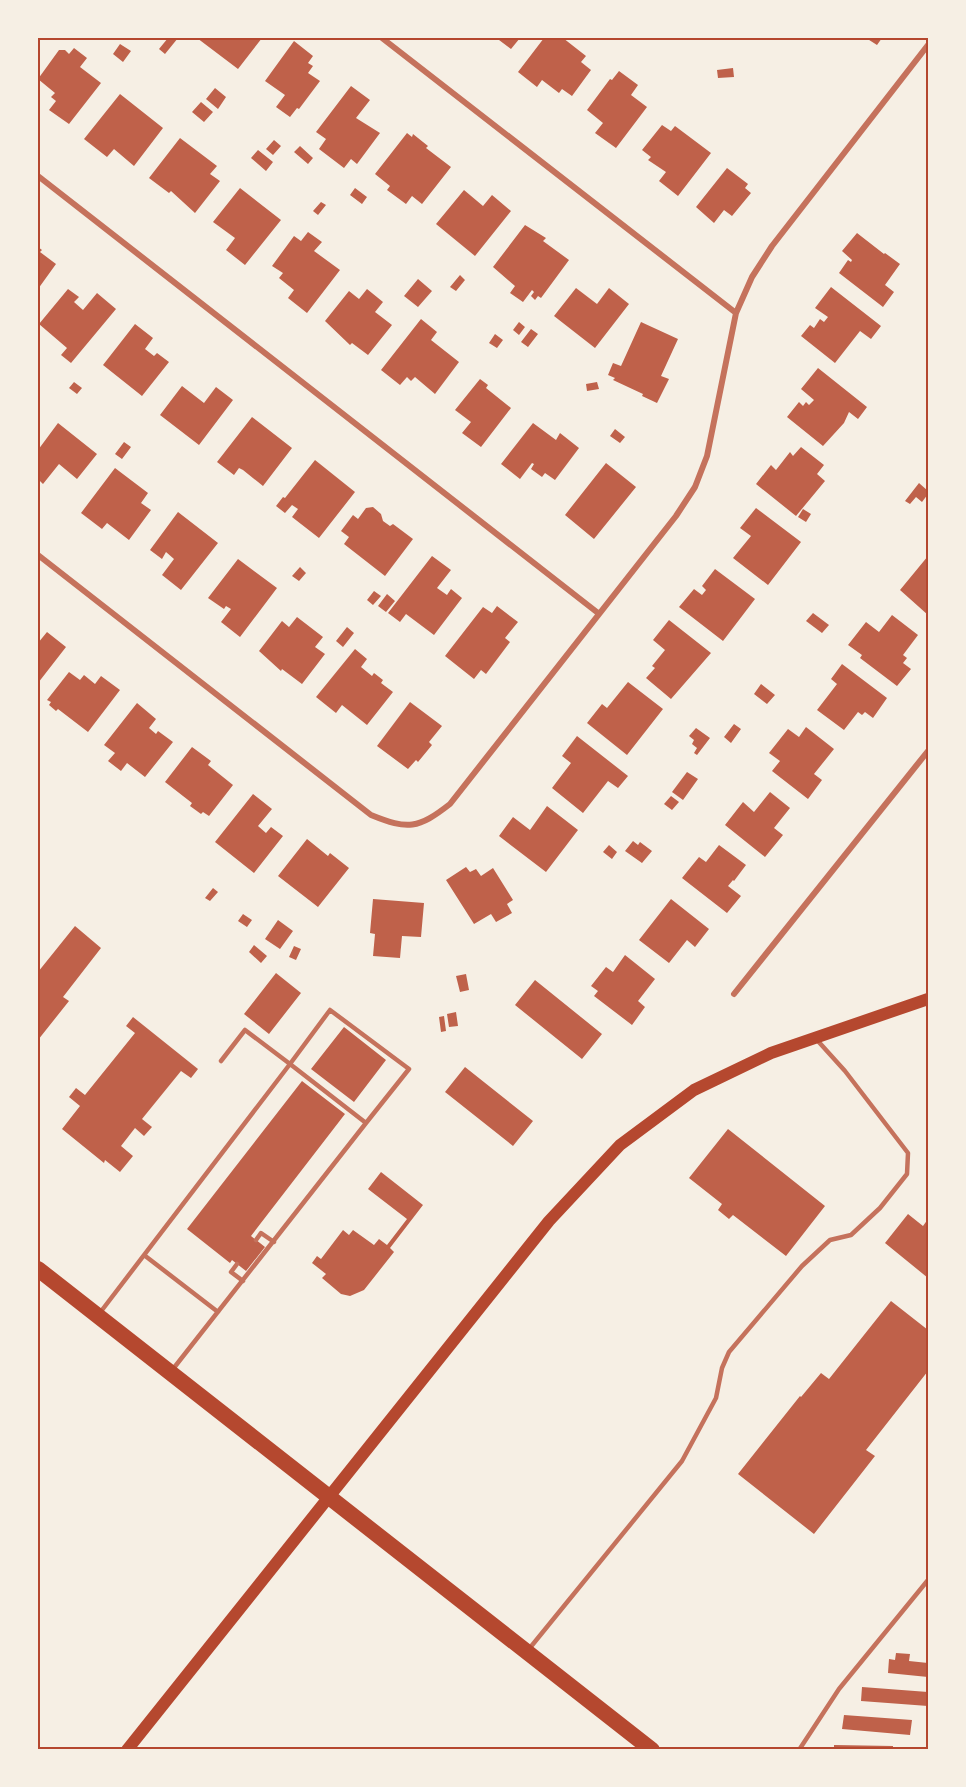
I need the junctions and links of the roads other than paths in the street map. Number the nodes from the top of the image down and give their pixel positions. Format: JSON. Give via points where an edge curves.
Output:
{"nodes":[{"id":1,"x":382,"y":38,"type":"edge"},
{"id":2,"x":928,"y":45,"type":"edge"},
{"id":3,"x":38,"y":176,"type":"edge"},
{"id":4,"x":736,"y":313,"type":"junction"},
{"id":5,"x":38,"y":555,"type":"edge"},
{"id":6,"x":598,"y":613,"type":"junction"},
{"id":7,"x":928,"y":751,"type":"edge"},
{"id":8,"x":734,"y":994,"type":"dead end"},
{"id":9,"x":928,"y":999,"type":"edge"},
{"id":10,"x":816,"y":1038,"type":"junction"},
{"id":11,"x":220,"y":1061,"type":"dead end"},
{"id":12,"x":290,"y":1064,"type":"junction"},
{"id":13,"x":366,"y":1123,"type":"junction"},
{"id":14,"x":256,"y":1240,"type":"dead end"},
{"id":15,"x":274,"y":1242,"type":"junction"},
{"id":16,"x":144,"y":1255,"type":"junction"},
{"id":17,"x":237,"y":1264,"type":"dead end"},
{"id":18,"x":38,"y":1269,"type":"edge"},
{"id":19,"x":243,"y":1281,"type":"junction"},
{"id":20,"x":218,"y":1312,"type":"junction"},
{"id":21,"x":97,"y":1316,"type":"junction"},
{"id":22,"x":170,"y":1374,"type":"junction"},
{"id":23,"x":328,"y":1498,"type":"junction"},
{"id":24,"x":928,"y":1580,"type":"edge"},
{"id":25,"x":526,"y":1652,"type":"junction"},
{"id":26,"x":127,"y":1749,"type":"edge"},
{"id":27,"x":652,"y":1749,"type":"edge"},
{"id":28,"x":799,"y":1749,"type":"edge"}],
"edges":[{"from":1,"to":4,"type":"street"},
{"from":2,"to":4,"type":"street","via":[[772,246]]},
{"from":3,"to":6,"type":"street"},
{"from":4,"to":6,"type":"street","via":[[707,456],[695,487]]},
{"from":5,"to":6,"type":"street","via":[[371,815],[392,824],[412,826],[432,818],[450,804]]},
{"from":7,"to":8,"type":"street"},
{"from":9,"to":10,"type":"main road"},
{"from":10,"to":23,"type":"main road","via":[[771,1053],[694,1090],[620,1145],[561,1207]]},
{"from":10,"to":25,"type":"lane","via":[[908,1153],[907,1173],[880,1208],[851,1234],[830,1240],[801,1266],[729,1352],[716,1398],[682,1461]]},
{"from":11,"to":12,"type":"lane","via":[[244,1030]]},
{"from":12,"to":13,"type":"lane"},
{"from":12,"to":13,"type":"lane","via":[[330,1011],[409,1069]]},
{"from":12,"to":16,"type":"lane"},
{"from":13,"to":15,"type":"lane"},
{"from":14,"to":15,"type":"lane","via":[[261,1233]]},
{"from":15,"to":19,"type":"lane"},
{"from":16,"to":20,"type":"lane"},
{"from":16,"to":21,"type":"lane"},
{"from":17,"to":19,"type":"lane","via":[[231,1272]]},
{"from":18,"to":21,"type":"highway"},
{"from":19,"to":20,"type":"lane"},
{"from":20,"to":22,"type":"lane"},
{"from":21,"to":22,"type":"highway"},
{"from":22,"to":23,"type":"highway"},
{"from":23,"to":25,"type":"highway"},
{"from":23,"to":26,"type":"main road"},
{"from":24,"to":28,"type":"lane","via":[[839,1689]]},
{"from":25,"to":27,"type":"highway"}]}
